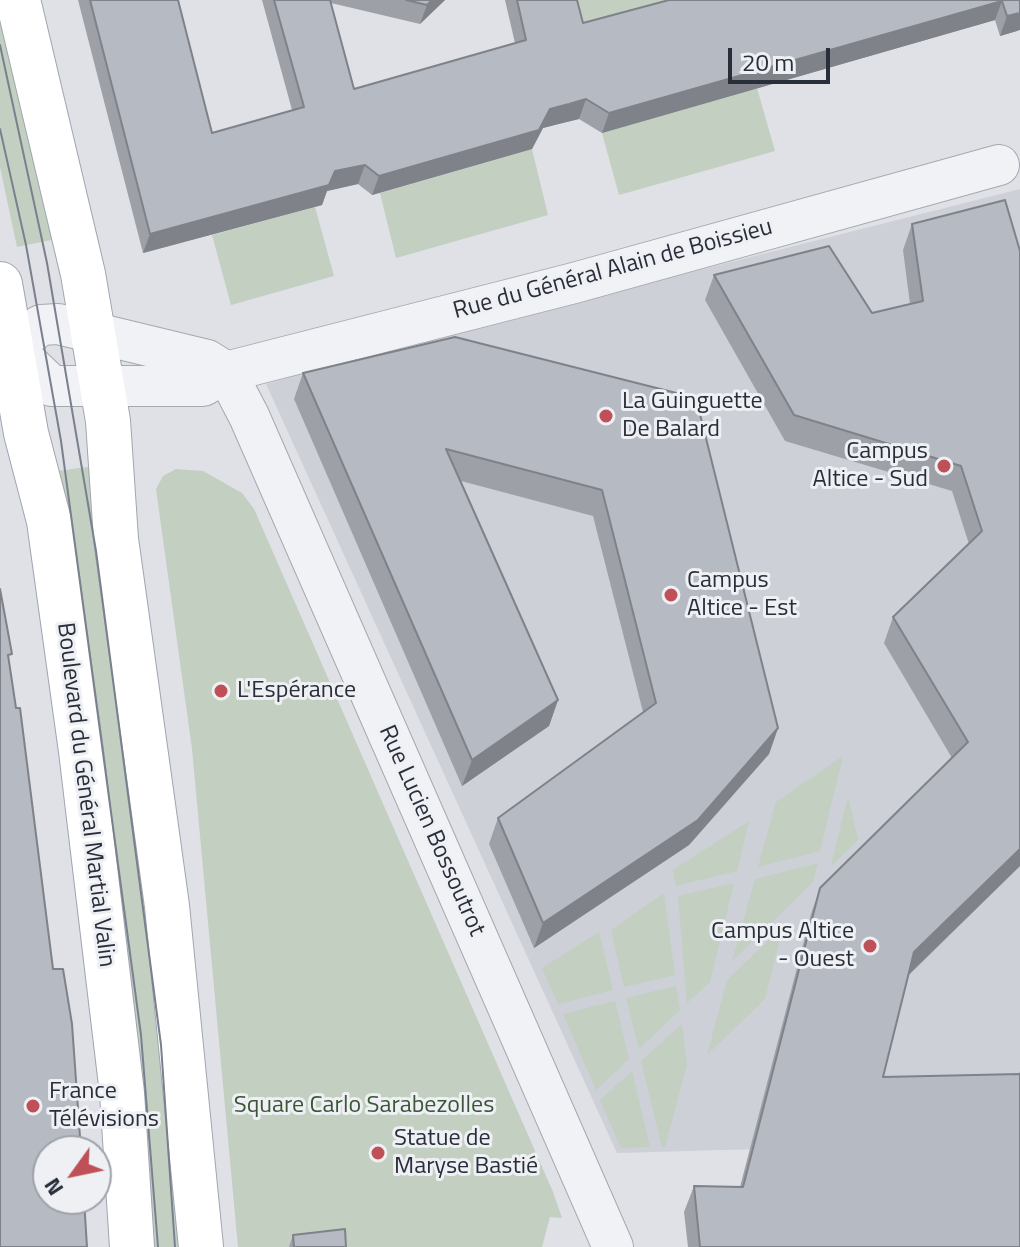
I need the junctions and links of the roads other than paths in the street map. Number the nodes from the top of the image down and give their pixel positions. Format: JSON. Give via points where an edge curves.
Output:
{"nodes":[{"id":1,"x":18,"y":0,"type":"edge"},
{"id":2,"x":999,"y":165,"type":"dead end"},
{"id":3,"x":0,"y":284,"type":"edge"},
{"id":4,"x":107,"y":337,"type":"junction"},
{"id":5,"x":5,"y":346,"type":"edge"},
{"id":6,"x":226,"y":372,"type":"junction"},
{"id":7,"x":114,"y":386,"type":"junction"},
{"id":8,"x":132,"y":1247,"type":"edge"},
{"id":9,"x":201,"y":1247,"type":"edge"},
{"id":10,"x":613,"y":1247,"type":"edge"}],
"edges":[{"from":1,"to":4,"type":"main road"},
{"from":2,"to":6,"type":"street","name":"Rue du Général Alain de Boissieu","via":[[574,283]]},
{"from":3,"to":5,"type":"main road","name":"Boulevard du Général Martial Valin"},
{"from":4,"to":5,"type":"street","via":[[58,324],[41,325]]},
{"from":4,"to":6,"type":"street","via":[[207,360]]},
{"from":4,"to":7,"type":"main road"},
{"from":5,"to":7,"type":"street","via":[[52,386]]},
{"from":5,"to":8,"type":"main road","name":"Boulevard du Général Martial Valin","via":[[49,521],[122,1093]]},
{"from":6,"to":7,"type":"street","name":"Rue du Général Alain de Boissieu","via":[[203,386]]},
{"from":6,"to":10,"type":"street","name":"Rue Lucien Bossoutrot"},
{"from":7,"to":9,"type":"main road","via":[[116,539],[167,906]]}]}
